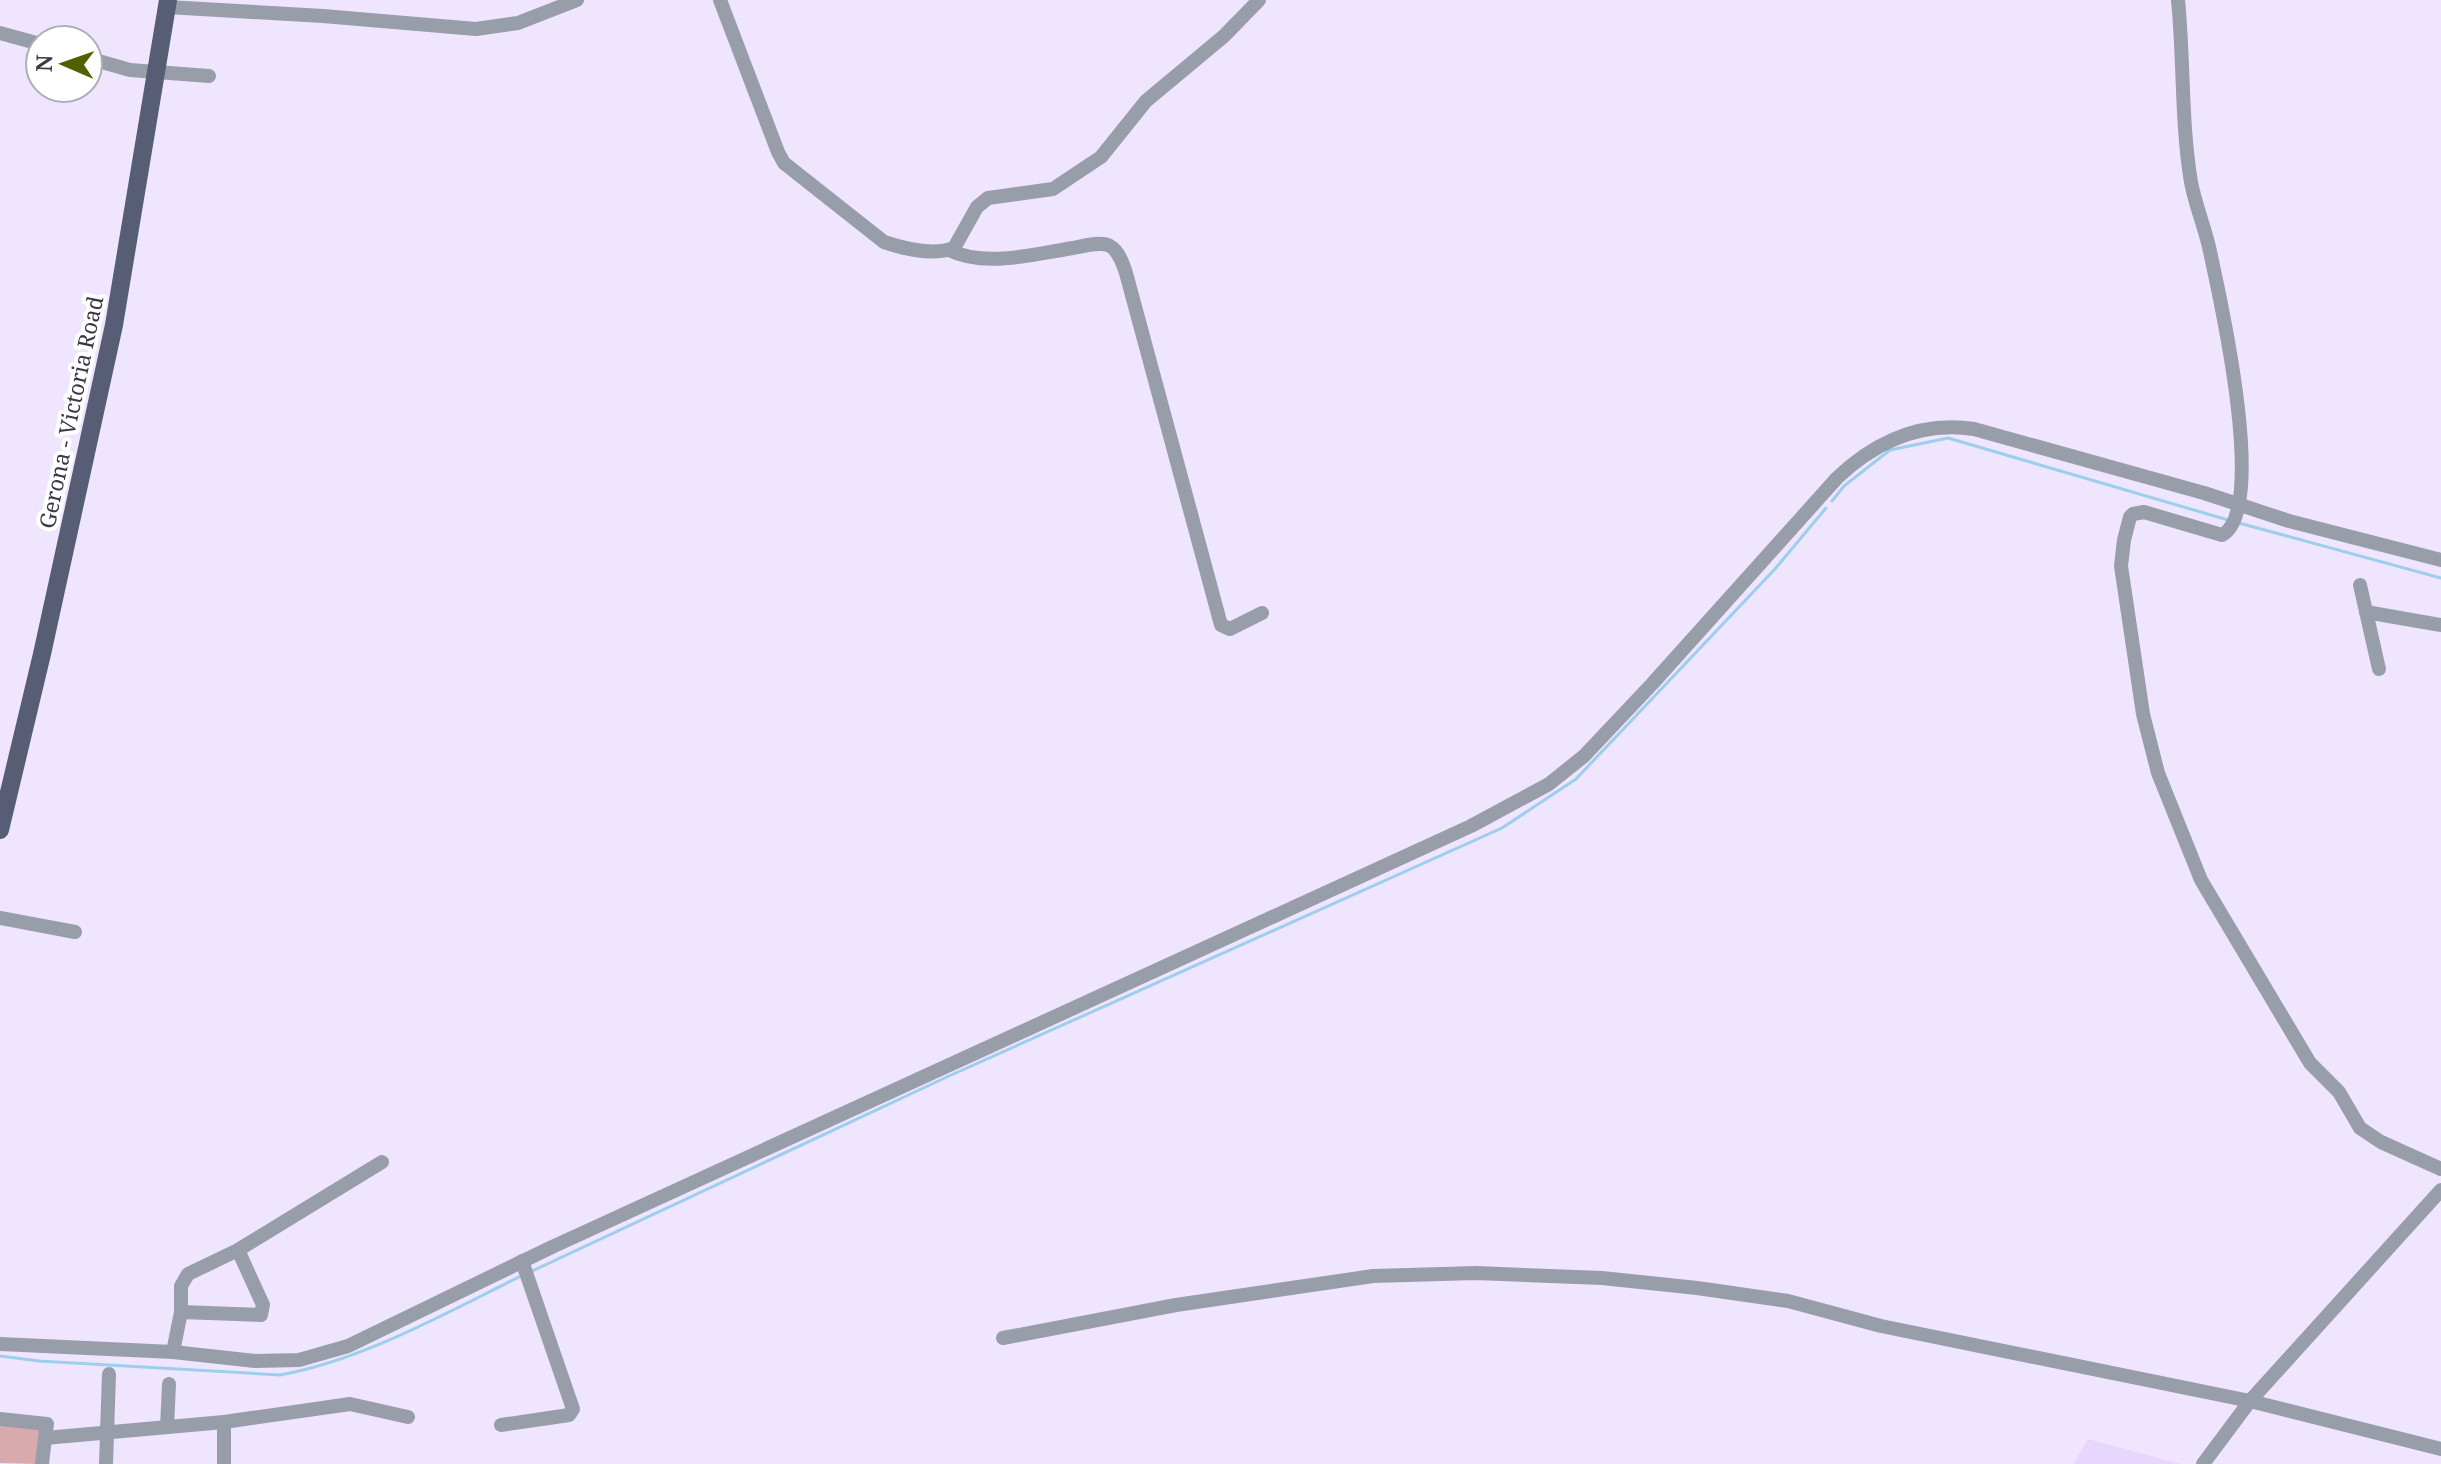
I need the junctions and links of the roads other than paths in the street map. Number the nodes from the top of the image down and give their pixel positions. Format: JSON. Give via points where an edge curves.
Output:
{"nodes":[{"id":1,"x":577,"y":0,"type":"edge"},
{"id":2,"x":720,"y":0,"type":"edge"},
{"id":3,"x":1259,"y":0,"type":"edge"},
{"id":4,"x":2178,"y":0,"type":"edge"},
{"id":5,"x":168,"y":4,"type":"edge"},
{"id":6,"x":0,"y":33,"type":"edge"},
{"id":7,"x":24,"y":40,"type":"edge"},
{"id":8,"x":104,"y":63,"type":"edge"},
{"id":9,"x":156,"y":73,"type":"junction"},
{"id":10,"x":209,"y":76,"type":"dead end"},
{"id":11,"x":949,"y":250,"type":"junction"},
{"id":12,"x":2240,"y":509,"type":"junction"},
{"id":13,"x":2441,"y":560,"type":"edge"},
{"id":14,"x":2360,"y":585,"type":"dead end"},
{"id":15,"x":2366,"y":612,"type":"junction"},
{"id":16,"x":1262,"y":613,"type":"dead end"},
{"id":17,"x":2441,"y":625,"type":"edge"},
{"id":18,"x":2379,"y":669,"type":"dead end"},
{"id":19,"x":0,"y":830,"type":"edge"},
{"id":20,"x":0,"y":918,"type":"edge"},
{"id":21,"x":75,"y":932,"type":"dead end"},
{"id":22,"x":382,"y":1162,"type":"dead end"},
{"id":23,"x":2441,"y":1169,"type":"edge"},
{"id":24,"x":2441,"y":1190,"type":"edge"},
{"id":25,"x":238,"y":1250,"type":"junction"},
{"id":26,"x":522,"y":1261,"type":"junction"},
{"id":27,"x":181,"y":1312,"type":"junction"},
{"id":28,"x":1003,"y":1338,"type":"dead end"},
{"id":29,"x":0,"y":1344,"type":"edge"},
{"id":30,"x":173,"y":1352,"type":"junction"},
{"id":31,"x":109,"y":1374,"type":"dead end"},
{"id":32,"x":169,"y":1384,"type":"dead end"},
{"id":33,"x":2250,"y":1401,"type":"junction"},
{"id":34,"x":408,"y":1417,"type":"dead end"},
{"id":35,"x":0,"y":1419,"type":"edge"},
{"id":36,"x":224,"y":1422,"type":"junction"},
{"id":37,"x":501,"y":1425,"type":"dead end"},
{"id":38,"x":167,"y":1427,"type":"junction"},
{"id":39,"x":106,"y":1432,"type":"junction"},
{"id":40,"x":45,"y":1438,"type":"junction"},
{"id":41,"x":2441,"y":1449,"type":"edge"},
{"id":42,"x":42,"y":1464,"type":"edge"},
{"id":43,"x":106,"y":1464,"type":"edge"},
{"id":44,"x":224,"y":1464,"type":"edge"},
{"id":45,"x":2203,"y":1464,"type":"edge"}],
"edges":[{"from":1,"to":5,"type":"street","via":[[518,23],[476,29]]},
{"from":2,"to":11,"type":"street","via":[[784,163],[884,242]]},
{"from":3,"to":11,"type":"street","via":[[1152,95],[1101,157],[1053,189],[988,198]]},
{"from":4,"to":12,"type":"street","via":[[2192,183],[2219,295],[2238,414]]},
{"from":5,"to":9,"type":"main road","name":"Gerona - Victoria Road"},
{"from":6,"to":7,"type":"street"},
{"from":8,"to":9,"type":"street"},
{"from":9,"to":10,"type":"street"},
{"from":9,"to":19,"type":"main road","name":"Gerona - Victoria Road","via":[[114,325]]},
{"from":11,"to":16,"type":"street","via":[[968,258],[1097,245],[1117,252],[1221,625],[1230,629]]},
{"from":12,"to":13,"type":"street"},
{"from":12,"to":23,"type":"street","via":[[2233,526],[2219,535],[2144,512],[2133,514],[2128,524],[2122,554],[2125,603],[2158,773],[2210,899],[2310,1063],[2339,1092],[2369,1135]]},
{"from":12,"to":26,"type":"street","via":[[2193,490],[1974,429],[1921,429],[1889,440],[1837,478],[1610,730],[1535,792]]},
{"from":14,"to":15,"type":"street"},
{"from":15,"to":17,"type":"street"},
{"from":15,"to":18,"type":"street"},
{"from":20,"to":21,"type":"street"},
{"from":22,"to":25,"type":"street"},
{"from":24,"to":33,"type":"street"},
{"from":25,"to":27,"type":"street","via":[[188,1274],[181,1286]]},
{"from":25,"to":27,"type":"street","via":[[263,1305],[261,1315]]},
{"from":26,"to":30,"type":"street","via":[[348,1346],[299,1360]]},
{"from":26,"to":37,"type":"street","via":[[573,1409],[569,1415]]},
{"from":27,"to":30,"type":"street"},
{"from":28,"to":33,"type":"street","via":[[1130,1312],[1348,1279],[1555,1275],[1788,1301],[1881,1326]]},
{"from":29,"to":30,"type":"street"},
{"from":31,"to":39,"type":"street"},
{"from":32,"to":38,"type":"street"},
{"from":33,"to":41,"type":"street"},
{"from":33,"to":45,"type":"street"},
{"from":34,"to":36,"type":"street","via":[[350,1404]]},
{"from":35,"to":40,"type":"street","via":[[47,1424]]},
{"from":36,"to":38,"type":"street"},
{"from":36,"to":44,"type":"street"},
{"from":38,"to":39,"type":"street"},
{"from":39,"to":40,"type":"street"},
{"from":39,"to":43,"type":"street"},
{"from":40,"to":42,"type":"street"}]}
